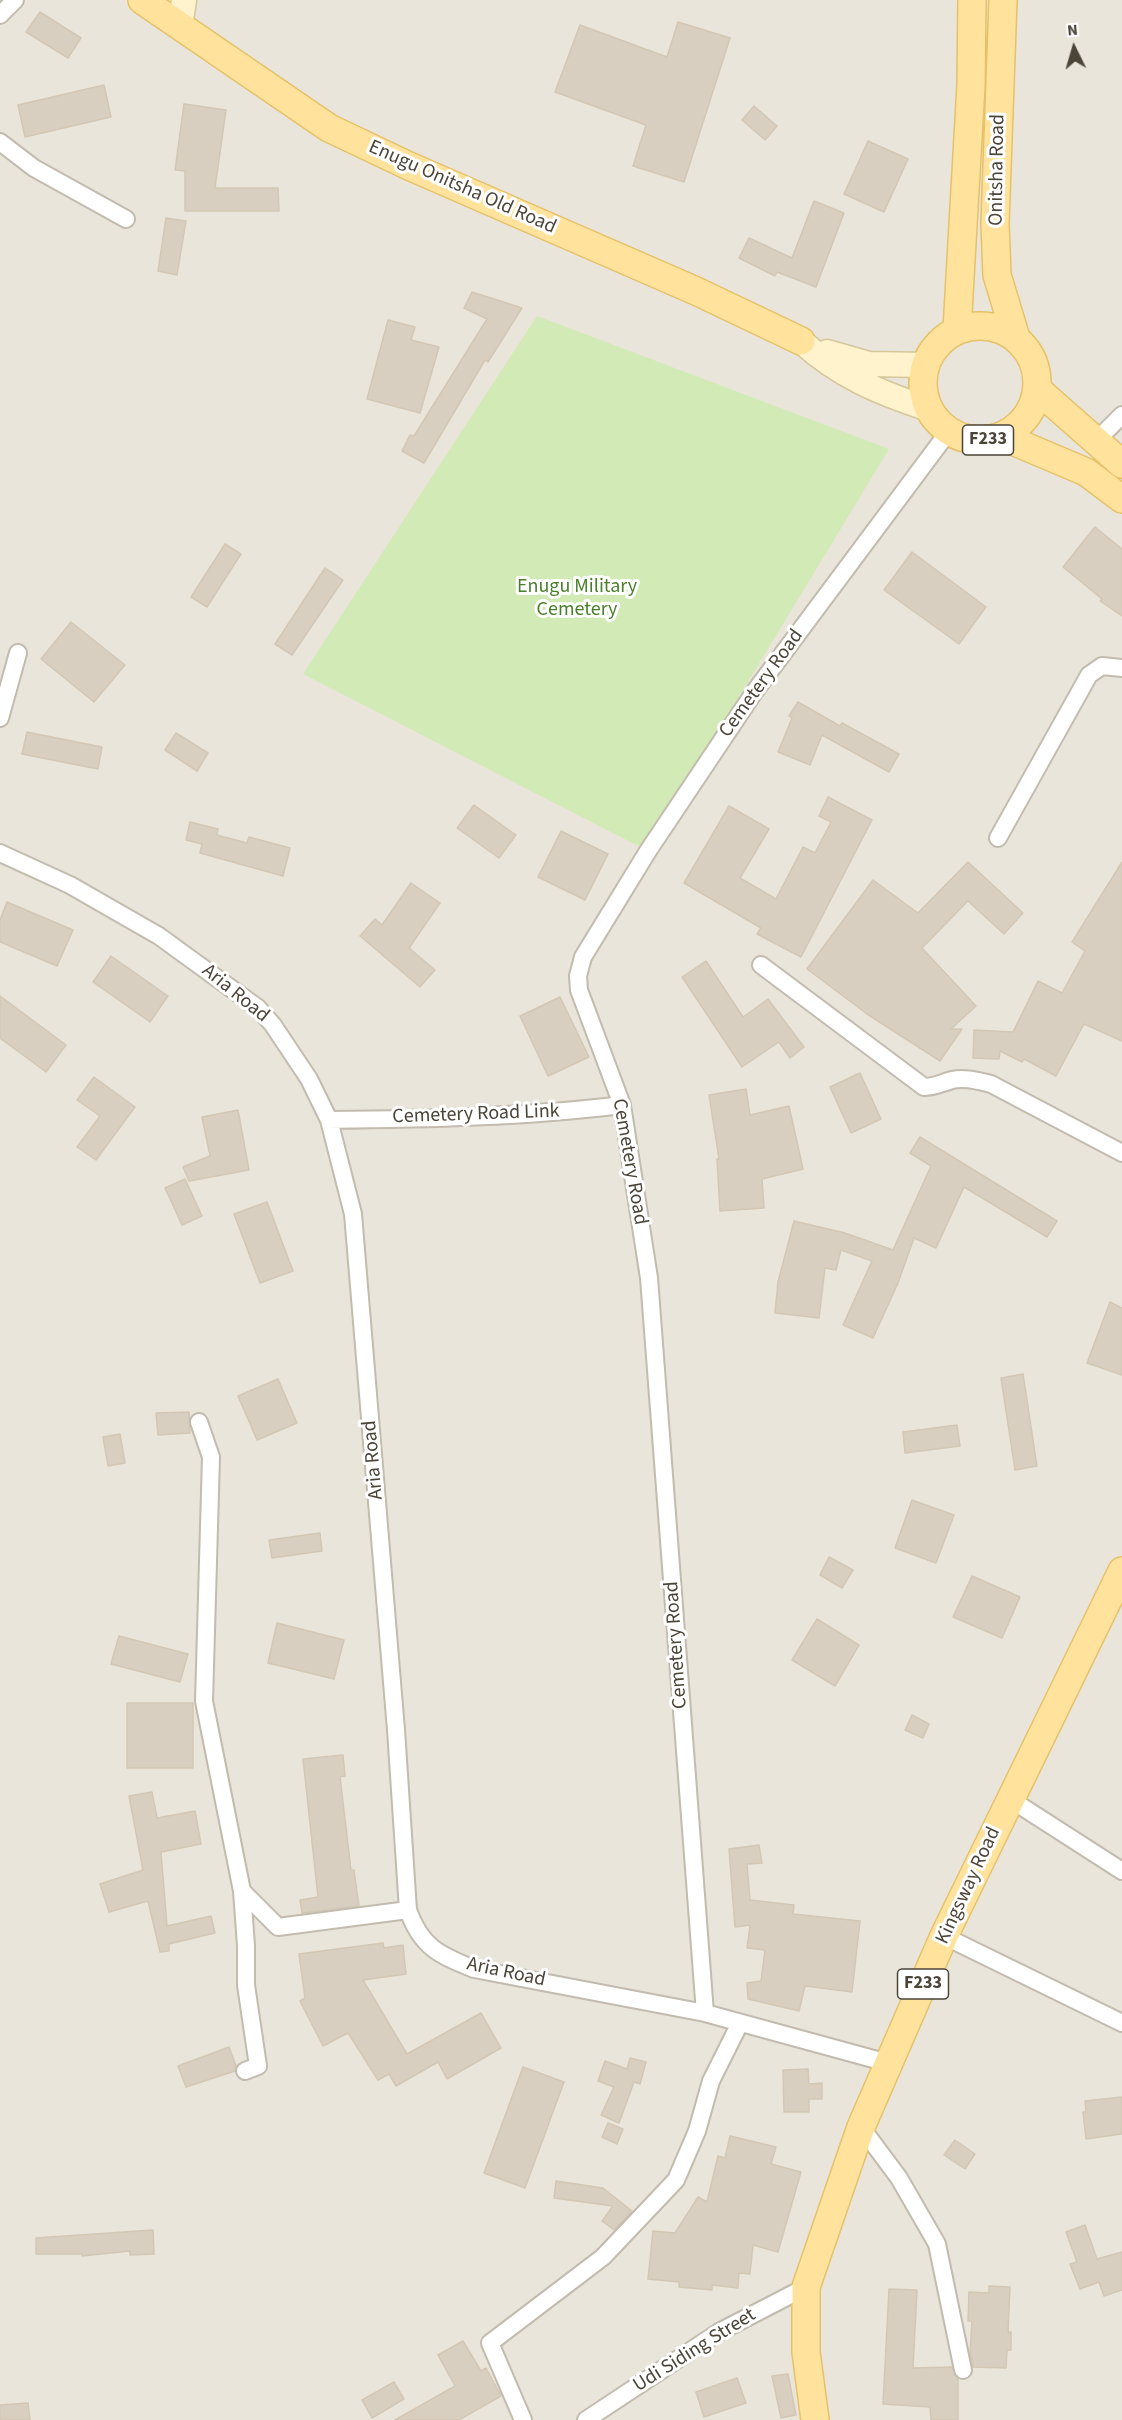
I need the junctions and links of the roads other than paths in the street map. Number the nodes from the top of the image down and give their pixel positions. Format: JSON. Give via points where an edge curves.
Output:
{"nodes":[{"id":1,"x":15,"y":0,"type":"edge"},
{"id":2,"x":142,"y":0,"type":"edge"},
{"id":3,"x":184,"y":0,"type":"edge"},
{"id":4,"x":972,"y":0,"type":"edge"},
{"id":5,"x":1003,"y":0,"type":"edge"},
{"id":6,"x":0,"y":15,"type":"edge"},
{"id":7,"x":180,"y":27,"type":"junction"},
{"id":8,"x":0,"y":142,"type":"edge"},
{"id":9,"x":126,"y":219,"type":"dead end"},
{"id":10,"x":957,"y":330,"type":"junction"},
{"id":11,"x":1016,"y":338,"type":"junction"},
{"id":12,"x":801,"y":341,"type":"junction"},
{"id":13,"x":925,"y":365,"type":"junction"},
{"id":14,"x":1038,"y":390,"type":"junction"},
{"id":15,"x":929,"y":410,"type":"junction"},
{"id":16,"x":1122,"y":416,"type":"edge"},
{"id":17,"x":949,"y":431,"type":"junction"},
{"id":18,"x":1001,"y":436,"type":"junction"},
{"id":19,"x":1097,"y":440,"type":"junction"},
{"id":20,"x":1122,"y":464,"type":"edge"},
{"id":21,"x":1122,"y":498,"type":"edge"},
{"id":22,"x":18,"y":653,"type":"dead end"},
{"id":23,"x":1122,"y":668,"type":"edge"},
{"id":24,"x":0,"y":718,"type":"edge"},
{"id":25,"x":998,"y":838,"type":"dead end"},
{"id":26,"x":0,"y":853,"type":"edge"},
{"id":27,"x":760,"y":965,"type":"dead end"},
{"id":28,"x":622,"y":1105,"type":"junction"},
{"id":29,"x":329,"y":1120,"type":"junction"},
{"id":30,"x":1122,"y":1153,"type":"edge"},
{"id":31,"x":200,"y":1422,"type":"dead end"},
{"id":32,"x":1122,"y":1571,"type":"edge"},
{"id":33,"x":1010,"y":1799,"type":"junction"},
{"id":34,"x":1122,"y":1871,"type":"edge"},
{"id":35,"x":242,"y":1891,"type":"junction"},
{"id":36,"x":408,"y":1910,"type":"junction"},
{"id":37,"x":944,"y":1936,"type":"junction"},
{"id":38,"x":705,"y":2013,"type":"junction"},
{"id":39,"x":740,"y":2023,"type":"junction"},
{"id":40,"x":1122,"y":2023,"type":"edge"},
{"id":41,"x":888,"y":2063,"type":"junction"},
{"id":42,"x":244,"y":2071,"type":"dead end"},
{"id":43,"x":861,"y":2127,"type":"junction"},
{"id":44,"x":806,"y":2287,"type":"junction"},
{"id":45,"x":963,"y":2370,"type":"dead end"},
{"id":46,"x":523,"y":2420,"type":"edge"},
{"id":47,"x":586,"y":2420,"type":"edge"},
{"id":48,"x":815,"y":2420,"type":"edge"}],
"edges":[{"from":1,"to":6,"type":"street"},
{"from":2,"to":7,"type":"main road","name":"Enugu Onitsha Old Road"},
{"from":3,"to":7,"type":"main road"},
{"from":4,"to":10,"type":"main road","name":"Onitsha Road"},
{"from":5,"to":11,"type":"main road","name":"Onitsha Road","via":[[997,264],[1006,312]]},
{"from":7,"to":12,"type":"main road","name":"Enugu Onitsha Old Road","via":[[329,128]]},
{"from":8,"to":9,"type":"street","via":[[34,168]]},
{"from":10,"to":11,"type":"main road","via":[[988,326]]},
{"from":10,"to":13,"type":"main road","via":[[932,350]]},
{"from":11,"to":14,"type":"main road","via":[[1029,352],[1037,370]]},
{"from":12,"to":13,"type":"main road","via":[[844,359],[869,364]]},
{"from":12,"to":15,"type":"main road","via":[[826,364]]},
{"from":13,"to":15,"type":"main road","via":[[923,387]]},
{"from":14,"to":18,"type":"main road","number":"F233","via":[[1026,418]]},
{"from":14,"to":19,"type":"main road"},
{"from":15,"to":17,"type":"main road","number":"F233"},
{"from":16,"to":19,"type":"street"},
{"from":17,"to":18,"type":"main road","number":"F233","via":[[980,440]]},
{"from":17,"to":28,"type":"street","name":"Cemetery Road","via":[[754,691],[583,957],[579,990]]},
{"from":18,"to":21,"type":"main road","number":"F233","via":[[1086,471]]},
{"from":19,"to":20,"type":"main road"},
{"from":22,"to":24,"type":"street"},
{"from":23,"to":25,"type":"street","via":[[1102,666],[1089,675]]},
{"from":26,"to":29,"type":"street","name":"Aria Road","via":[[70,885],[159,936],[258,1008],[295,1055]]},
{"from":27,"to":30,"type":"street","via":[[924,1087],[971,1079],[991,1084]]},
{"from":28,"to":29,"type":"street","name":"Cemetery Road Link","via":[[467,1119]]},
{"from":28,"to":38,"type":"street","name":"Cemetery Road","via":[[649,1278]]},
{"from":29,"to":36,"type":"street","name":"Aria Road","via":[[353,1214]]},
{"from":31,"to":35,"type":"street","via":[[211,1457],[204,1701]]},
{"from":32,"to":33,"type":"main road","name":"Kingsway Road","number":"F233"},
{"from":33,"to":34,"type":"street"},
{"from":33,"to":37,"type":"main road","name":"Kingsway Road","number":"F233"},
{"from":35,"to":36,"type":"street","via":[[278,1928]]},
{"from":35,"to":42,"type":"street","via":[[246,1985],[258,2066]]},
{"from":36,"to":38,"type":"street","name":"Aria Road","via":[[426,1944],[444,1957],[474,1969]]},
{"from":37,"to":40,"type":"street"},
{"from":37,"to":41,"type":"main road","name":"Kingsway Road","number":"F233"},
{"from":38,"to":39,"type":"street","name":"Aria Road"},
{"from":39,"to":41,"type":"street","name":"Aria Road"},
{"from":39,"to":46,"type":"street","via":[[711,2080],[697,2131],[676,2180],[603,2257],[490,2343]]},
{"from":41,"to":43,"type":"main road","name":"Kingsway Road","number":"F233"},
{"from":43,"to":44,"type":"main road","name":"Kingsway Road","number":"F233"},
{"from":43,"to":45,"type":"street","via":[[899,2178],[938,2244]]},
{"from":44,"to":47,"type":"street","name":"Udi Siding Street","via":[[719,2332]]},
{"from":44,"to":48,"type":"main road","name":"Kingsway Road","number":"F233","via":[[807,2361]]}]}
